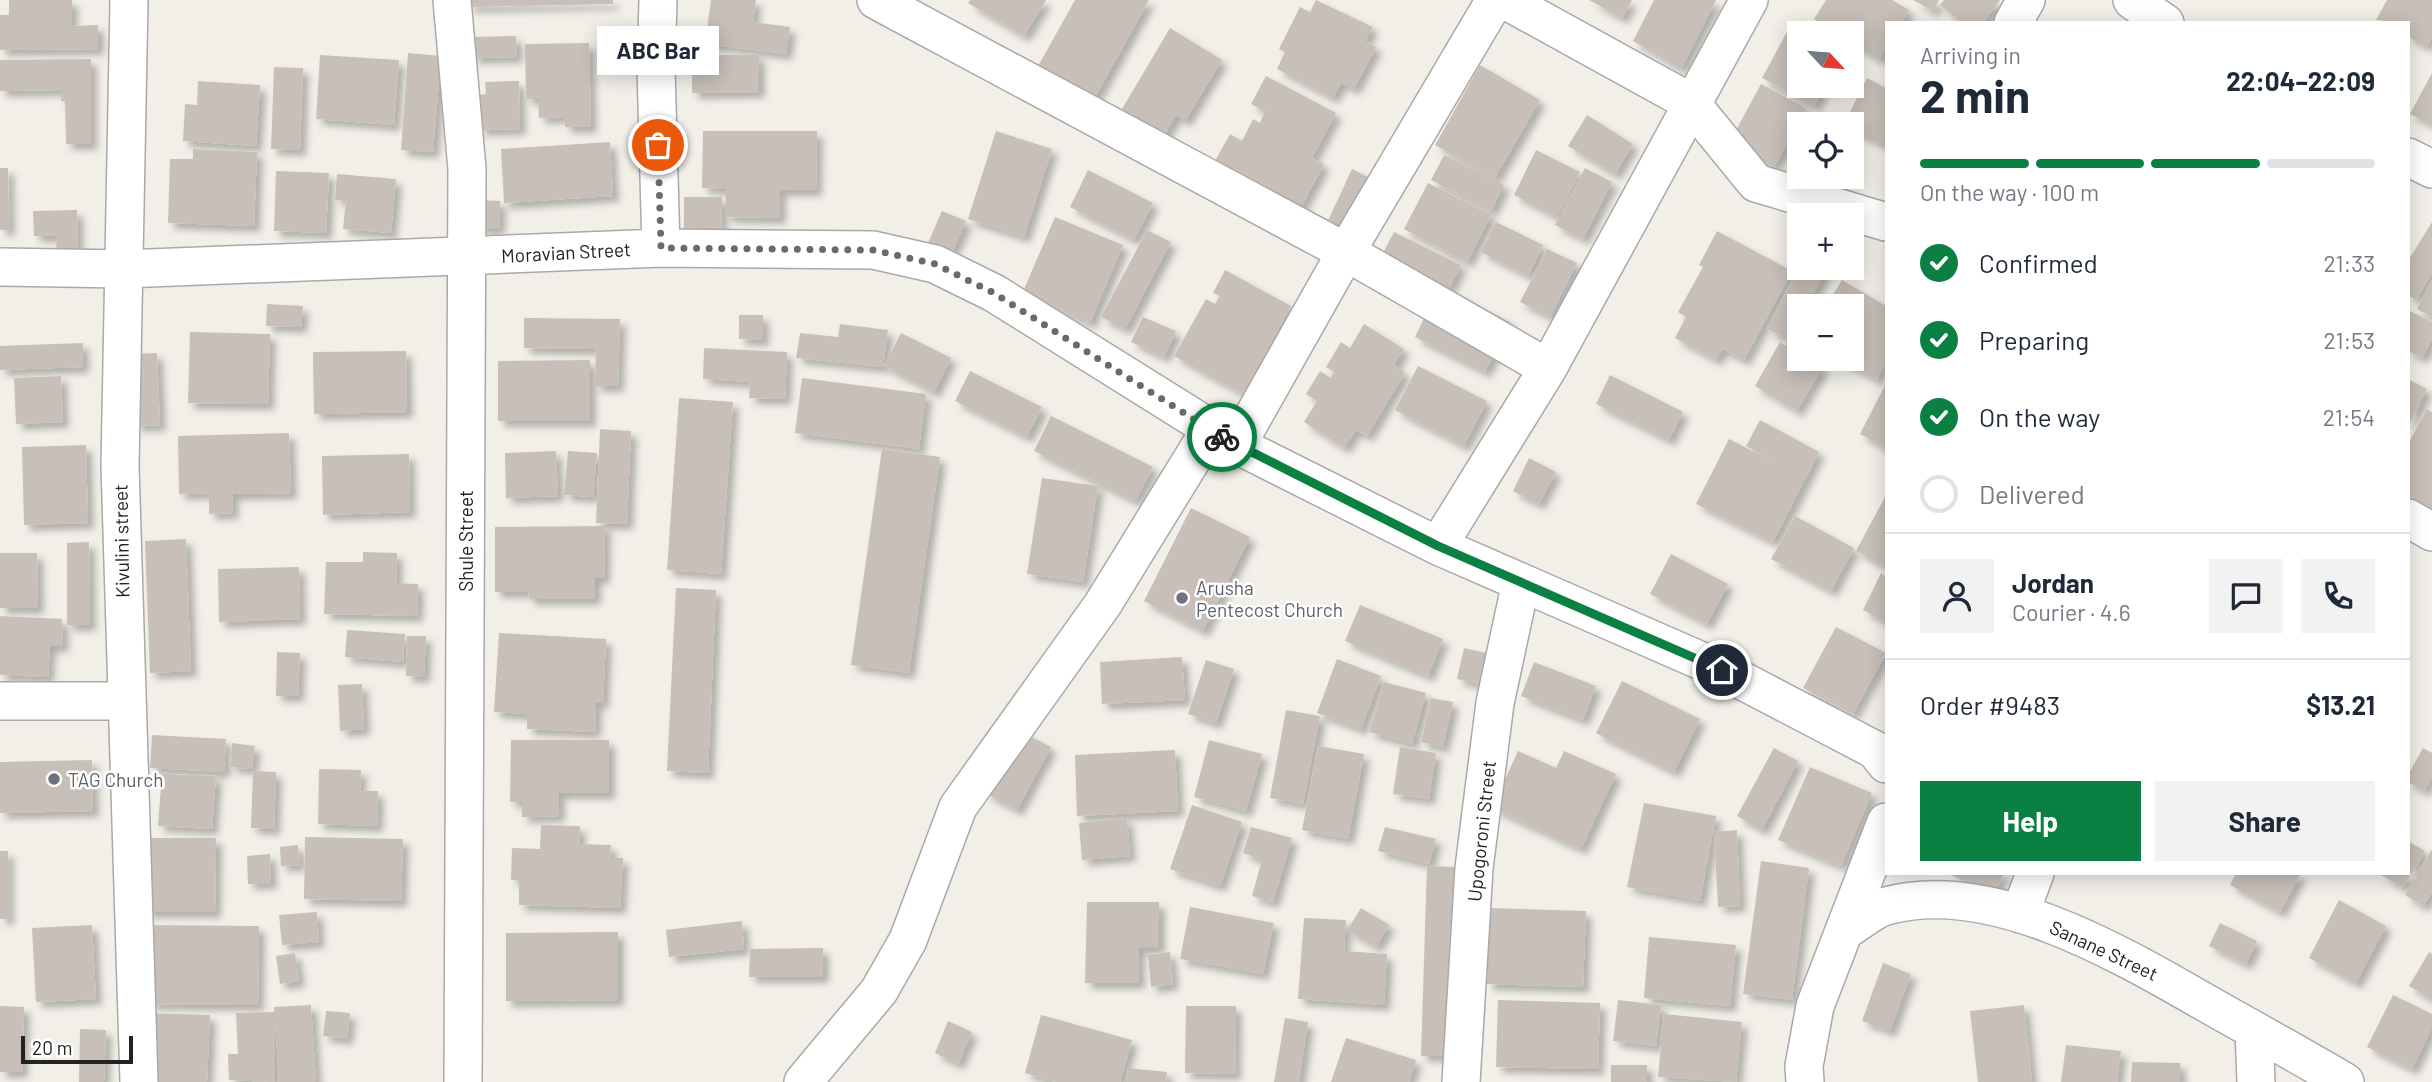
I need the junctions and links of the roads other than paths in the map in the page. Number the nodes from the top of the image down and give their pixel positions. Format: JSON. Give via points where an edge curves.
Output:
{"nodes":[{"id":1,"x":129,"y":0,"type":"edge"},
{"id":2,"x":452,"y":0,"type":"edge"},
{"id":3,"x":658,"y":0,"type":"edge"},
{"id":4,"x":876,"y":0,"type":"edge"},
{"id":5,"x":1495,"y":0,"type":"edge"},
{"id":6,"x":1505,"y":0,"type":"edge"},
{"id":7,"x":1749,"y":0,"type":"edge"},
{"id":8,"x":2026,"y":0,"type":"edge"},
{"id":9,"x":2132,"y":0,"type":"edge"},
{"id":10,"x":2014,"y":21,"type":"edge"},
{"id":11,"x":2162,"y":21,"type":"edge"},
{"id":12,"x":1690,"y":102,"type":"junction"},
{"id":13,"x":2410,"y":157,"type":"edge"},
{"id":14,"x":2432,"y":169,"type":"edge"},
{"id":15,"x":1884,"y":216,"type":"edge"},
{"id":16,"x":661,"y":248,"type":"junction"},
{"id":17,"x":1346,"y":252,"type":"junction"},
{"id":18,"x":466,"y":257,"type":"junction"},
{"id":19,"x":0,"y":267,"type":"edge"},
{"id":20,"x":124,"y":269,"type":"junction"},
{"id":21,"x":1548,"y":368,"type":"junction"},
{"id":22,"x":1224,"y":438,"type":"junction"},
{"id":23,"x":2410,"y":519,"type":"edge"},
{"id":24,"x":2432,"y":531,"type":"edge"},
{"id":25,"x":1438,"y":546,"type":"junction"},
{"id":26,"x":1521,"y":582,"type":"junction"},
{"id":27,"x":0,"y":701,"type":"edge"},
{"id":28,"x":124,"y":701,"type":"junction"},
{"id":29,"x":1885,"y":763,"type":"edge"},
{"id":30,"x":1885,"y":825,"type":"edge"},
{"id":31,"x":2034,"y":875,"type":"edge"},
{"id":32,"x":2020,"y":914,"type":"junction"},
{"id":33,"x":1844,"y":931,"type":"junction"},
{"id":34,"x":2254,"y":1030,"type":"junction"},
{"id":35,"x":139,"y":1082,"type":"edge"},
{"id":36,"x":463,"y":1082,"type":"edge"},
{"id":37,"x":803,"y":1082,"type":"edge"},
{"id":38,"x":1461,"y":1082,"type":"edge"},
{"id":39,"x":1805,"y":1082,"type":"edge"},
{"id":40,"x":2256,"y":1082,"type":"edge"},
{"id":41,"x":2345,"y":1082,"type":"edge"}],
"edges":[{"from":1,"to":20,"type":"street","name":"Kivulini street"},
{"from":2,"to":18,"type":"street","name":"Shule Street","via":[[467,169]]},
{"from":3,"to":16,"type":"street"},
{"from":4,"to":17,"type":"street"},
{"from":5,"to":17,"type":"street"},
{"from":6,"to":12,"type":"street"},
{"from":7,"to":12,"type":"street"},
{"from":8,"to":10,"type":"street"},
{"from":9,"to":11,"type":"street"},
{"from":12,"to":15,"type":"street","via":[[1756,183]]},
{"from":12,"to":21,"type":"street"},
{"from":13,"to":14,"type":"street"},
{"from":16,"to":18,"type":"street","name":"Moravian Street"},
{"from":16,"to":22,"type":"street","name":"Moravian Street","via":[[873,250],[935,264],[994,293]]},
{"from":17,"to":21,"type":"street"},
{"from":17,"to":22,"type":"street"},
{"from":18,"to":20,"type":"street","name":"Moravian Street"},
{"from":18,"to":36,"type":"street","name":"Shule Street"},
{"from":19,"to":20,"type":"street","name":"Moravian Street"},
{"from":20,"to":28,"type":"street","name":"Kivulini street","via":[[120,466]]},
{"from":21,"to":25,"type":"street"},
{"from":22,"to":25,"type":"street","name":"Moravian Street"},
{"from":22,"to":37,"type":"street","via":[[958,807],[908,940],[878,991]]},
{"from":23,"to":24,"type":"street"},
{"from":25,"to":26,"type":"street","name":"Moravian Street"},
{"from":26,"to":29,"type":"street","name":"Moravian Street","via":[[1722,670],[1875,750]]},
{"from":26,"to":38,"type":"street","name":"Upogoroni Street","via":[[1495,703],[1474,868]]},
{"from":27,"to":28,"type":"street"},
{"from":28,"to":35,"type":"street","name":"Kivulini street","via":[[132,806]]},
{"from":30,"to":33,"type":"street"},
{"from":31,"to":32,"type":"street"},
{"from":32,"to":33,"type":"street","name":"Sanane Street","via":[[1965,902],[1884,906]]},
{"from":32,"to":34,"type":"street","name":"Sanane Street","via":[[2132,960]]},
{"from":33,"to":39,"type":"street","via":[[1815,1006]]},
{"from":34,"to":40,"type":"street"},
{"from":34,"to":41,"type":"street","name":"Sanane Street"}]}
